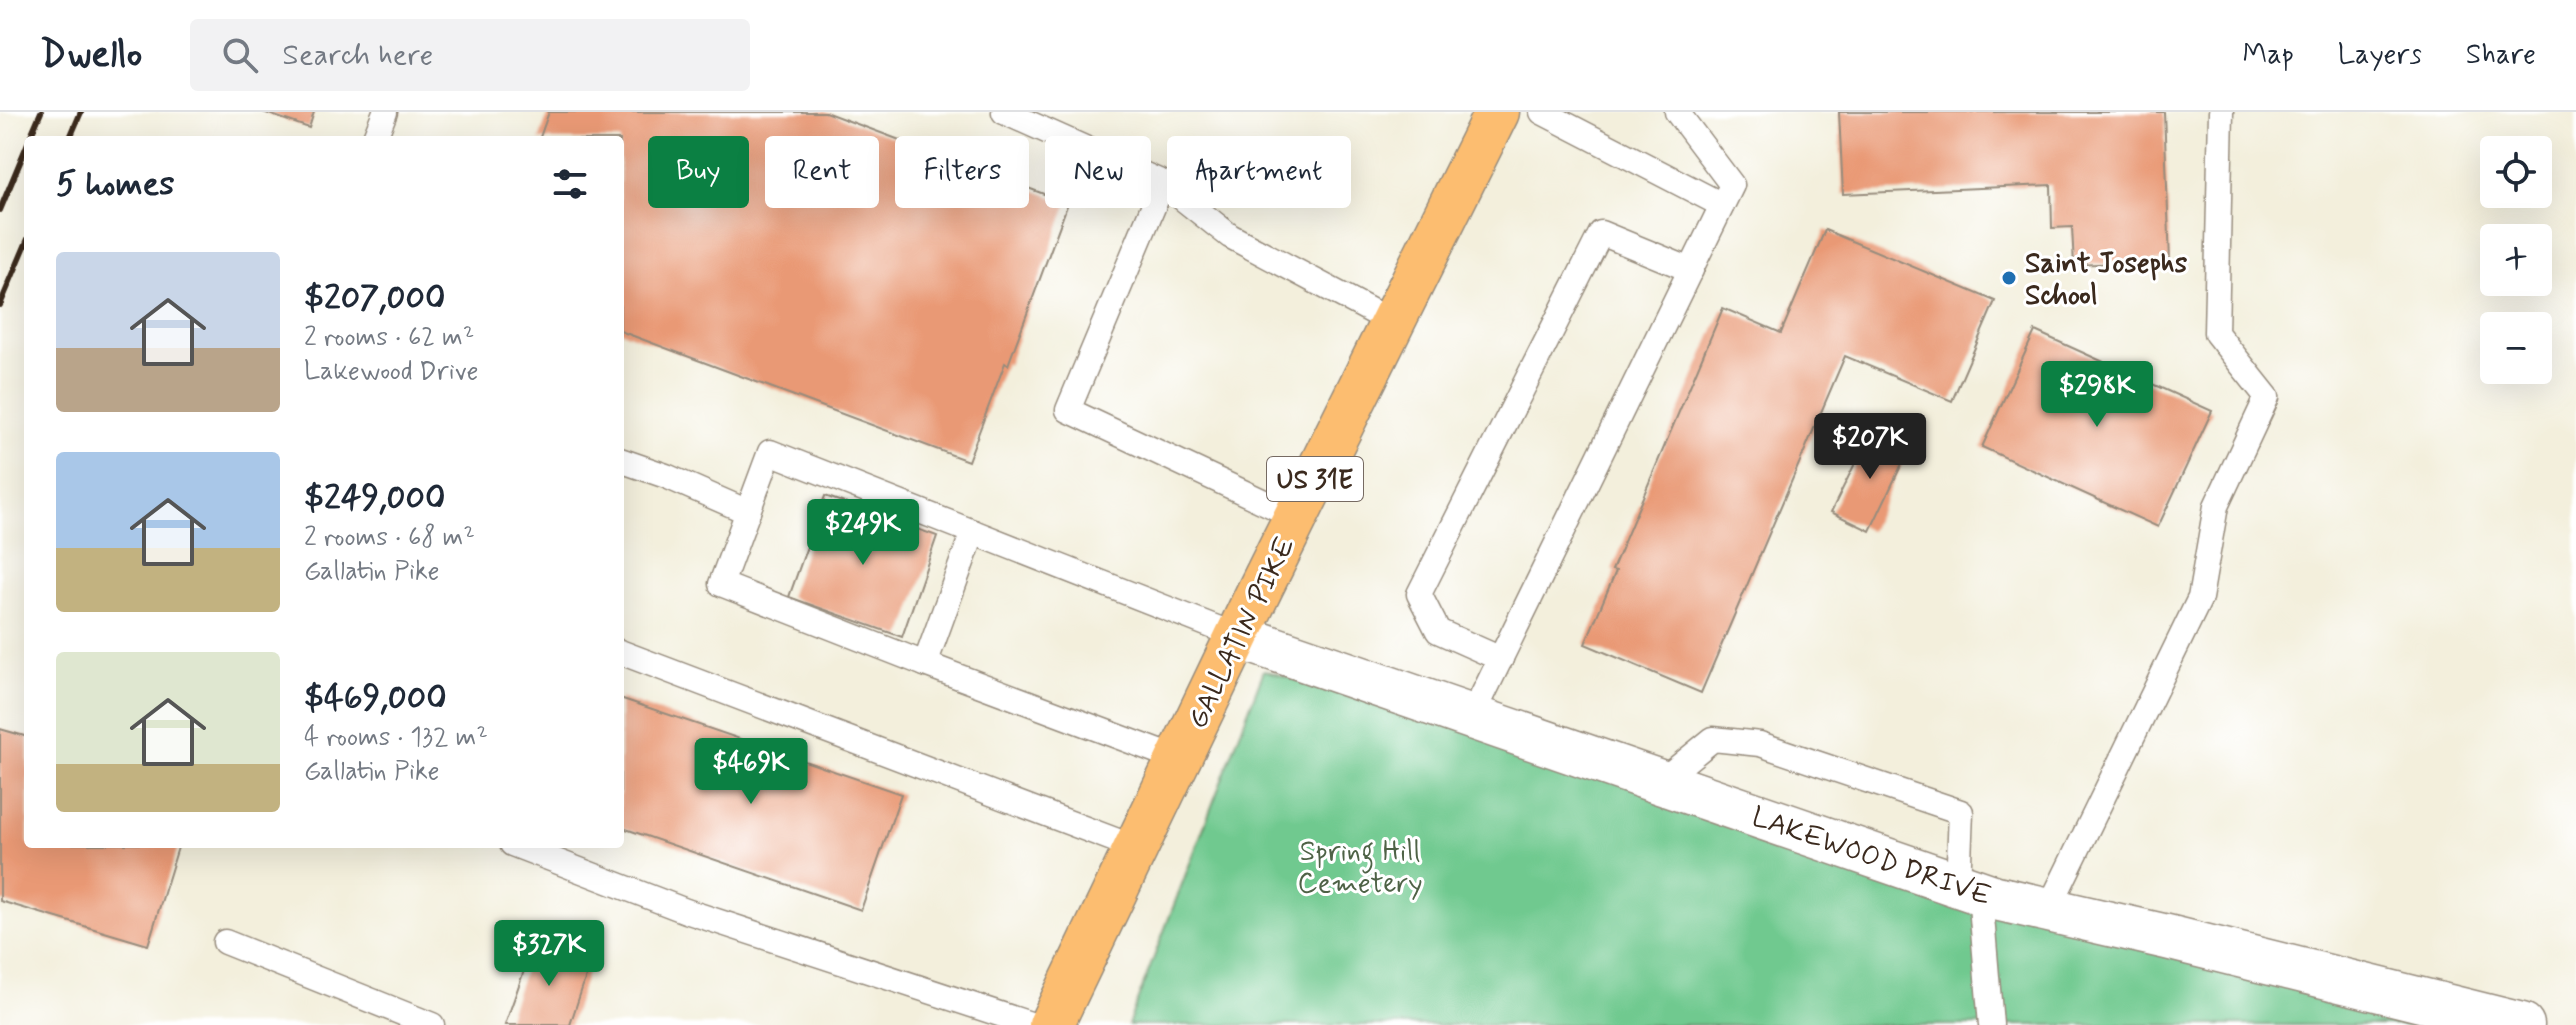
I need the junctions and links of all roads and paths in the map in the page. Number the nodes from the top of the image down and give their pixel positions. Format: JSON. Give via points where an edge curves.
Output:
{"nodes":[{"id":1,"x":385,"y":112,"type":"edge"},
{"id":2,"x":1004,"y":112,"type":"edge"},
{"id":3,"x":1497,"y":112,"type":"edge"},
{"id":4,"x":1542,"y":112,"type":"edge"},
{"id":5,"x":1677,"y":112,"type":"edge"},
{"id":6,"x":2221,"y":112,"type":"edge"},
{"id":7,"x":376,"y":136,"type":"edge"},
{"id":8,"x":1163,"y":183,"type":"junction"},
{"id":9,"x":1722,"y":205,"type":"junction"},
{"id":10,"x":1691,"y":270,"type":"junction"},
{"id":11,"x":1392,"y":322,"type":"junction"},
{"id":12,"x":624,"y":461,"type":"edge"},
{"id":13,"x":748,"y":512,"type":"junction"},
{"id":14,"x":1296,"y":517,"type":"junction"},
{"id":15,"x":973,"y":532,"type":"junction"},
{"id":16,"x":1237,"y":636,"type":"junction"},
{"id":17,"x":624,"y":654,"type":"edge"},
{"id":18,"x":1501,"y":659,"type":"junction"},
{"id":19,"x":925,"y":664,"type":"junction"},
{"id":20,"x":1472,"y":717,"type":"junction"},
{"id":21,"x":1178,"y":759,"type":"junction"},
{"id":22,"x":1660,"y":782,"type":"junction"},
{"id":23,"x":522,"y":848,"type":"edge"},
{"id":24,"x":1136,"y":848,"type":"junction"},
{"id":25,"x":1969,"y":889,"type":"junction"},
{"id":26,"x":2048,"y":910,"type":"junction"},
{"id":27,"x":225,"y":942,"type":"dead end"},
{"id":28,"x":432,"y":1025,"type":"edge"},
{"id":29,"x":1033,"y":1025,"type":"edge"},
{"id":30,"x":1051,"y":1025,"type":"edge"},
{"id":31,"x":1991,"y":1025,"type":"edge"},
{"id":32,"x":2522,"y":1025,"type":"edge"}],
"edges":[{"from":1,"to":7,"type":"lane"},
{"from":2,"to":8,"type":"lane"},
{"from":3,"to":11,"type":"main road","name":"GALLATIN PIKE","number":"US 31E"},
{"from":4,"to":9,"type":"lane"},
{"from":5,"to":9,"type":"lane","via":[[1732,185]]},
{"from":6,"to":26,"type":"lane","via":[[2216,333],[2267,397],[2216,506],[2200,598]]},
{"from":8,"to":11,"type":"lane","via":[[1230,236]]},
{"from":8,"to":14,"type":"lane","via":[[1068,410]]},
{"from":9,"to":10,"type":"lane"},
{"from":10,"to":18,"type":"lane"},
{"from":10,"to":18,"type":"lane","via":[[1601,233],[1419,594],[1438,631]]},
{"from":11,"to":14,"type":"main road","name":"GALLATIN PIKE","number":"US 31E"},
{"from":12,"to":13,"type":"lane"},
{"from":13,"to":15,"type":"lane","via":[[770,452]]},
{"from":13,"to":19,"type":"lane","via":[[721,584]]},
{"from":14,"to":16,"type":"main road","name":"GALLATIN PIKE","number":"US 31E"},
{"from":15,"to":16,"type":"lane"},
{"from":15,"to":19,"type":"lane"},
{"from":16,"to":20,"type":"street","name":"LAKEWOOD DRIVE"},
{"from":16,"to":21,"type":"main road","name":"GALLATIN PIKE","number":"US 31E"},
{"from":17,"to":24,"type":"lane"},
{"from":18,"to":20,"type":"lane"},
{"from":19,"to":21,"type":"lane"},
{"from":20,"to":22,"type":"street","name":"LAKEWOOD DRIVE"},
{"from":21,"to":24,"type":"main road","name":"GALLATIN PIKE","number":"US 31E"},
{"from":22,"to":25,"type":"street","name":"LAKEWOOD DRIVE"},
{"from":22,"to":25,"type":"lane","via":[[1713,739],[1760,744],[1961,812]]},
{"from":23,"to":29,"type":"lane","via":[[686,911]]},
{"from":24,"to":30,"type":"main road","name":"GALLATIN PIKE","number":"US 31E"},
{"from":25,"to":26,"type":"street","name":"LAKEWOOD DRIVE"},
{"from":25,"to":31,"type":"lane"},
{"from":26,"to":32,"type":"street","name":"LAKEWOOD DRIVE"},
{"from":27,"to":28,"type":"lane"}]}
